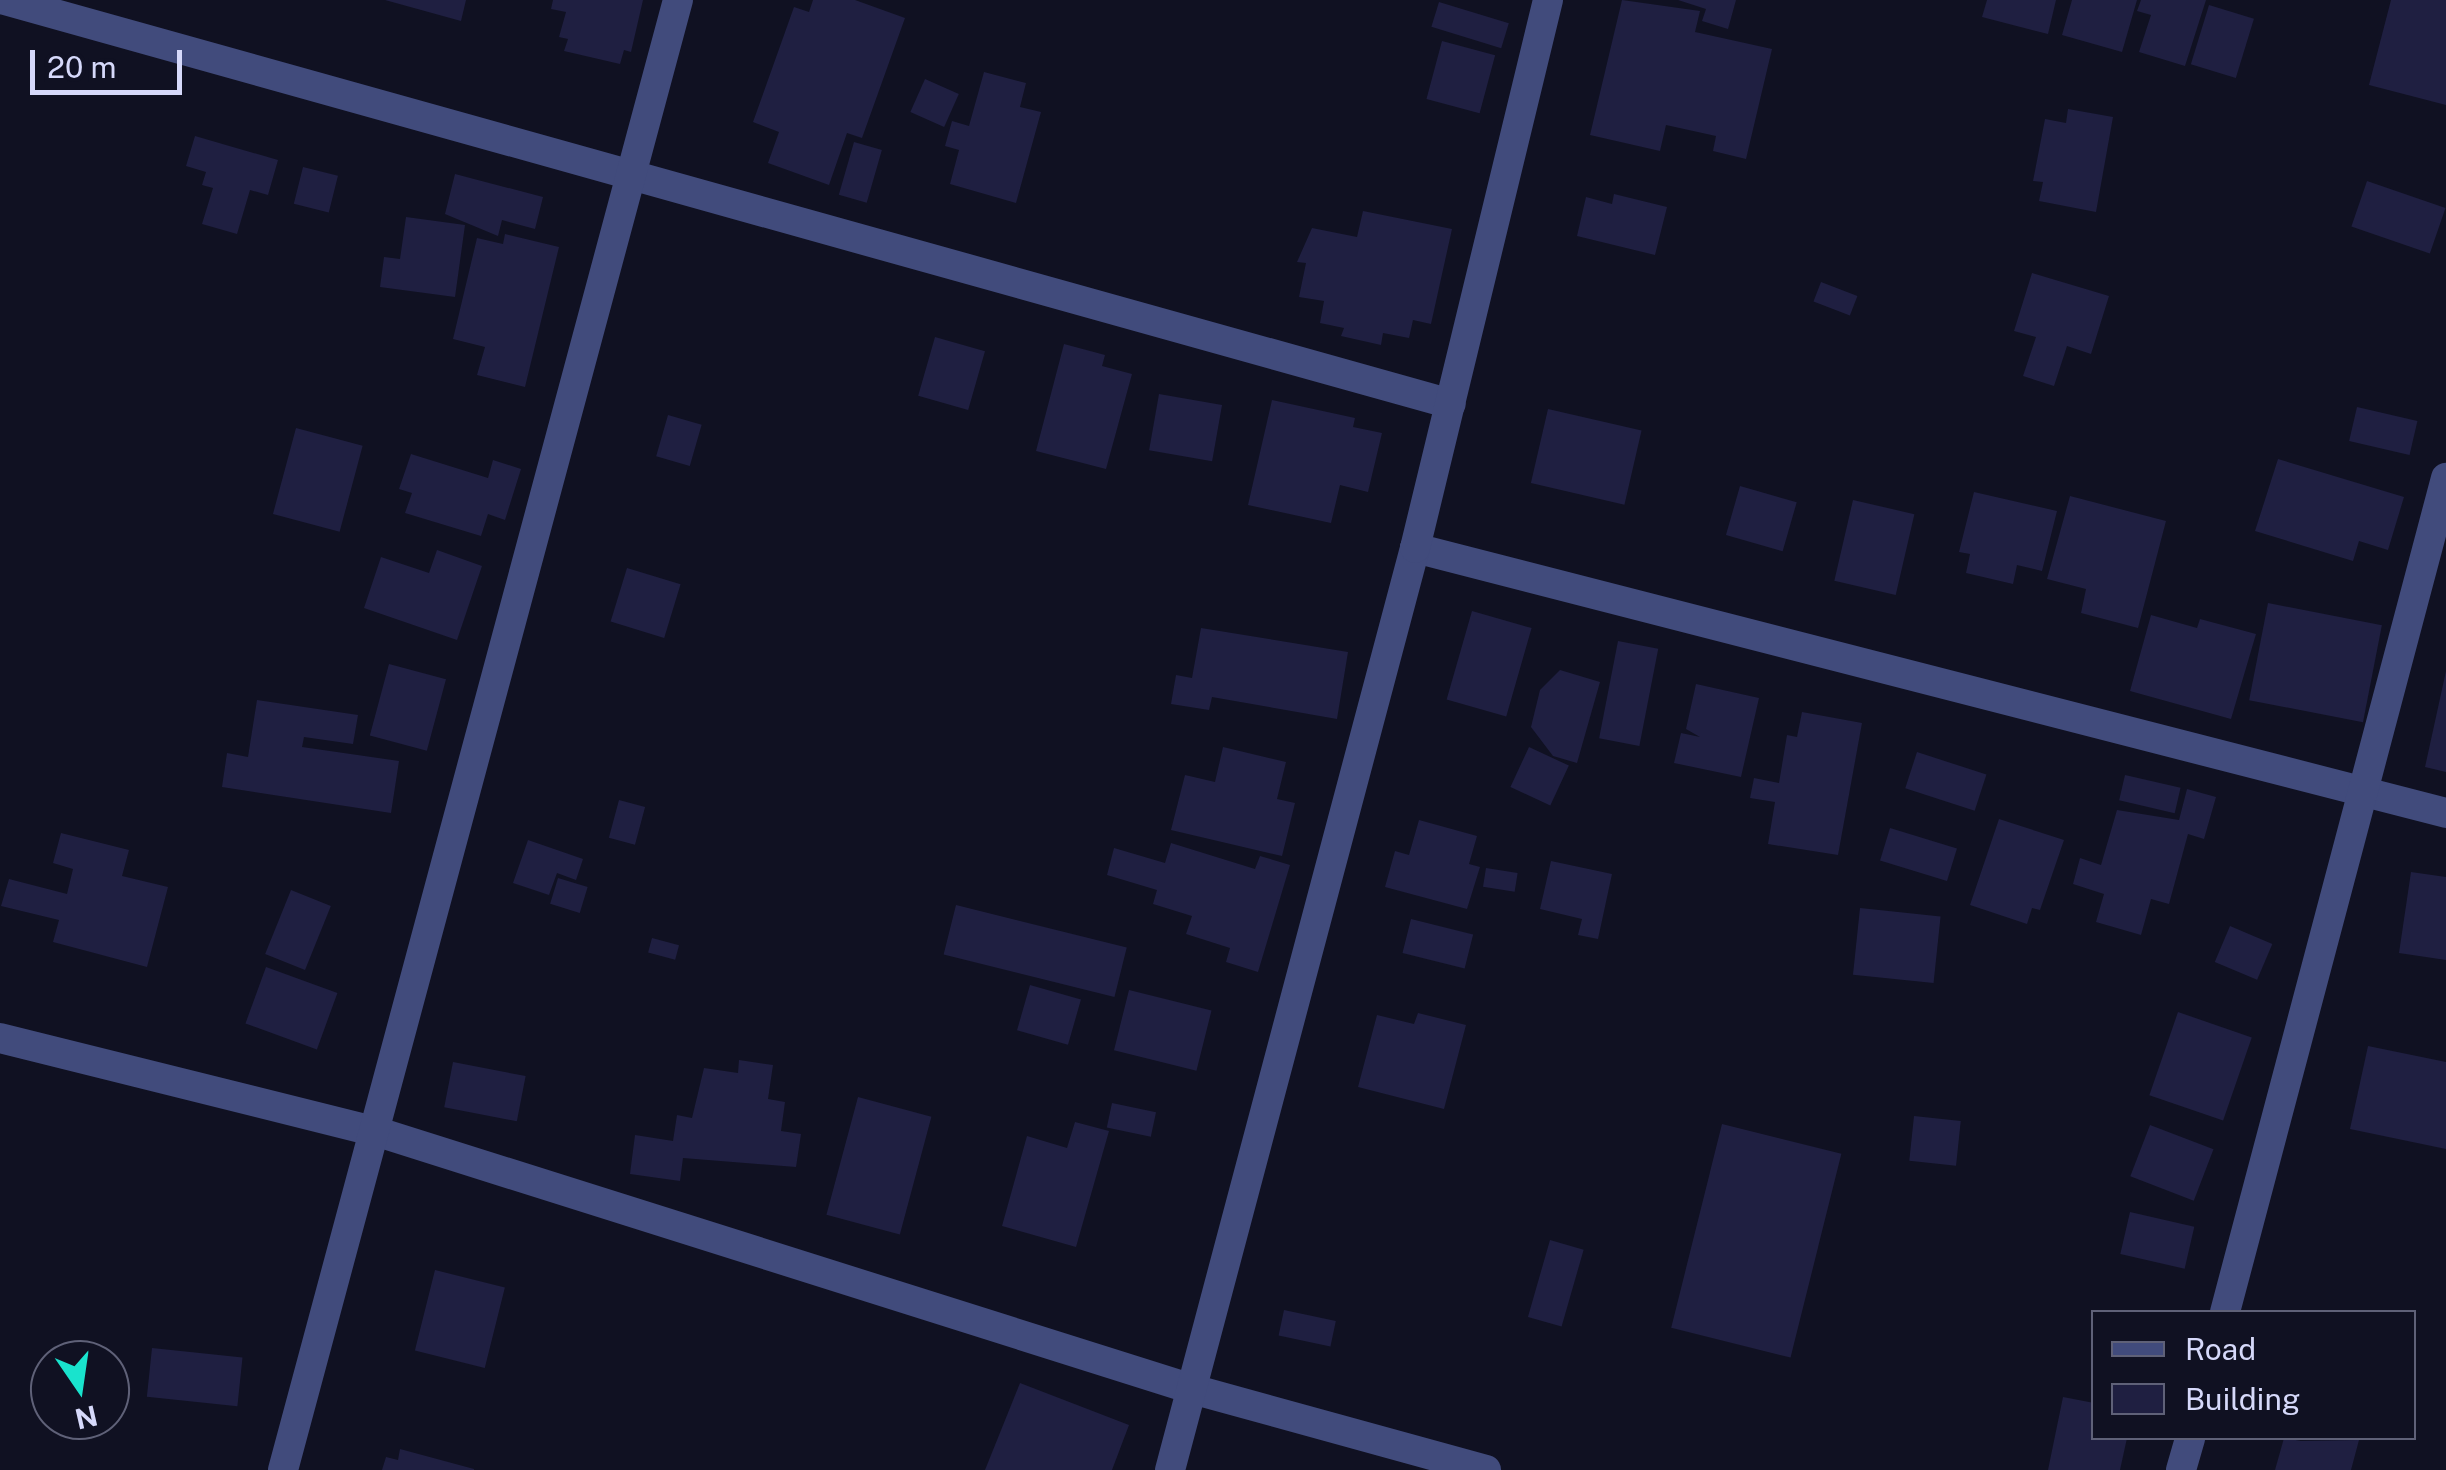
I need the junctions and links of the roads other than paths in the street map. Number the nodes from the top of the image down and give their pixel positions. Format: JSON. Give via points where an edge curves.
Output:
{"nodes":[{"id":1,"x":5,"y":0,"type":"edge"},
{"id":2,"x":678,"y":0,"type":"edge"},
{"id":3,"x":1548,"y":0,"type":"edge"},
{"id":4,"x":628,"y":173,"type":"junction"},
{"id":5,"x":1451,"y":404,"type":"junction"},
{"id":6,"x":2446,"y":478,"type":"edge"},
{"id":7,"x":1415,"y":548,"type":"junction"},
{"id":8,"x":2367,"y":793,"type":"junction"},
{"id":9,"x":2446,"y":813,"type":"edge"},
{"id":10,"x":0,"y":1038,"type":"edge"},
{"id":11,"x":378,"y":1132,"type":"junction"},
{"id":12,"x":2226,"y":1310,"type":"edge"},
{"id":13,"x":1192,"y":1389,"type":"junction"},
{"id":14,"x":2190,"y":1440,"type":"edge"},
{"id":15,"x":283,"y":1470,"type":"edge"},
{"id":16,"x":1170,"y":1470,"type":"edge"},
{"id":17,"x":1486,"y":1470,"type":"edge"},
{"id":18,"x":2182,"y":1470,"type":"edge"}],
"edges":[{"from":1,"to":4,"type":"street"},
{"from":2,"to":4,"type":"street"},
{"from":3,"to":5,"type":"street"},
{"from":4,"to":5,"type":"street"},
{"from":4,"to":11,"type":"street"},
{"from":5,"to":7,"type":"street"},
{"from":6,"to":8,"type":"street"},
{"from":7,"to":8,"type":"street"},
{"from":7,"to":13,"type":"street"},
{"from":8,"to":9,"type":"street"},
{"from":8,"to":12,"type":"street"},
{"from":10,"to":11,"type":"street"},
{"from":11,"to":13,"type":"street"},
{"from":11,"to":15,"type":"street"},
{"from":13,"to":16,"type":"street"},
{"from":13,"to":17,"type":"street"},
{"from":14,"to":18,"type":"street"}]}
